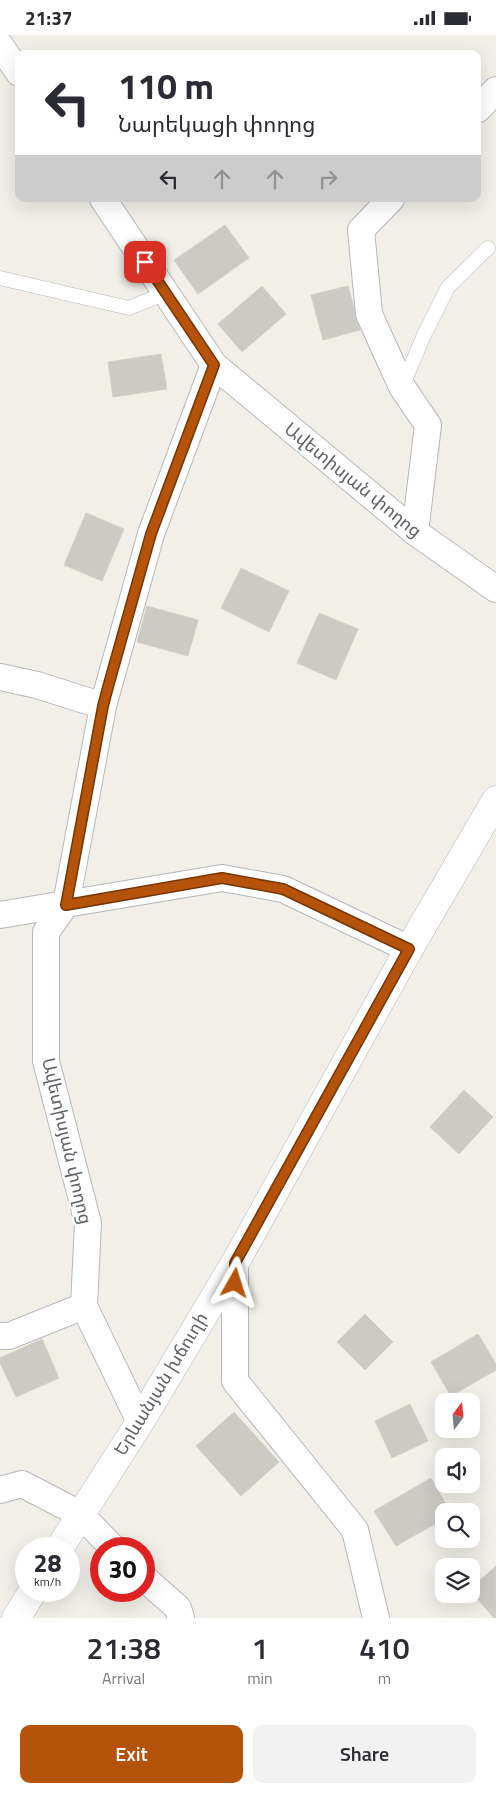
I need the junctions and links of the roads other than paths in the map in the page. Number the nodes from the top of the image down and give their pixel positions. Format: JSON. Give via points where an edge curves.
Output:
{"nodes":[{"id":1,"x":0,"y":45,"type":"edge"},
{"id":2,"x":15,"y":67,"type":"edge"},
{"id":3,"x":496,"y":90,"type":"edge"},
{"id":4,"x":481,"y":106,"type":"edge"},
{"id":5,"x":105,"y":202,"type":"edge"},
{"id":6,"x":388,"y":202,"type":"edge"},
{"id":7,"x":488,"y":248,"type":"dead end"},
{"id":8,"x":0,"y":278,"type":"edge"},
{"id":9,"x":166,"y":293,"type":"junction"},
{"id":10,"x":214,"y":365,"type":"junction"},
{"id":11,"x":402,"y":387,"type":"junction"},
{"id":12,"x":415,"y":533,"type":"junction"},
{"id":13,"x":496,"y":589,"type":"edge"},
{"id":14,"x":0,"y":677,"type":"edge"},
{"id":15,"x":103,"y":706,"type":"junction"},
{"id":16,"x":496,"y":800,"type":"edge"},
{"id":17,"x":66,"y":905,"type":"junction"},
{"id":18,"x":0,"y":915,"type":"edge"},
{"id":19,"x":409,"y":949,"type":"junction"},
{"id":20,"x":235,"y":1263,"type":"junction"},
{"id":21,"x":84,"y":1306,"type":"junction"},
{"id":22,"x":0,"y":1336,"type":"edge"},
{"id":23,"x":140,"y":1422,"type":"junction"},
{"id":24,"x":0,"y":1490,"type":"edge"},
{"id":25,"x":80,"y":1513,"type":"junction"},
{"id":26,"x":66,"y":1537,"type":"edge"},
{"id":27,"x":103,"y":1537,"type":"edge"},
{"id":28,"x":155,"y":1588,"type":"edge"},
{"id":29,"x":26,"y":1602,"type":"edge"},
{"id":30,"x":16,"y":1618,"type":"edge"},
{"id":31,"x":181,"y":1618,"type":"edge"},
{"id":32,"x":376,"y":1618,"type":"edge"}],
"edges":[{"from":1,"to":2,"type":"street"},
{"from":3,"to":4,"type":"street"},
{"from":5,"to":9,"type":"street","name":"Ավետիսյան փողոց"},
{"from":6,"to":11,"type":"street","via":[[361,230],[369,314]]},
{"from":7,"to":11,"type":"lane","via":[[448,287]]},
{"from":8,"to":9,"type":"lane","via":[[129,308]]},
{"from":9,"to":10,"type":"street","name":"Ավետիսյան փողոց"},
{"from":10,"to":12,"type":"street","name":"Ավետիսյան փողոց"},
{"from":10,"to":15,"type":"street","name":"Ավետիսյան փողոց","via":[[151,534]]},
{"from":11,"to":12,"type":"street","via":[[428,425]]},
{"from":12,"to":13,"type":"street","name":"Ավետիսյան փողոց"},
{"from":14,"to":15,"type":"street","via":[[38,685]]},
{"from":15,"to":17,"type":"street","name":"Ավետիսյան փողոց"},
{"from":16,"to":19,"type":"street","name":"Երևանյան խճուղի"},
{"from":17,"to":18,"type":"street"},
{"from":17,"to":19,"type":"street","via":[[222,878],[283,889]]},
{"from":17,"to":21,"type":"street","name":"Ավետիսյան փողոց","via":[[46,932],[46,1061],[88,1223]]},
{"from":19,"to":20,"type":"street","name":"Երևանյան խճուղի"},
{"from":20,"to":23,"type":"street","name":"Երևանյան խճուղի"},
{"from":20,"to":32,"type":"street","via":[[235,1381],[355,1529]]},
{"from":21,"to":22,"type":"street","via":[[9,1336]]},
{"from":21,"to":23,"type":"street","name":"Ավետիսյան փողոց"},
{"from":23,"to":25,"type":"street","name":"Երևանյան խճուղի"},
{"from":24,"to":25,"type":"street","via":[[22,1484]]},
{"from":25,"to":26,"type":"street","name":"Երևանյան խճուղի"},
{"from":25,"to":27,"type":"street"},
{"from":28,"to":31,"type":"street","via":[[178,1609]]},
{"from":29,"to":30,"type":"street"}]}
